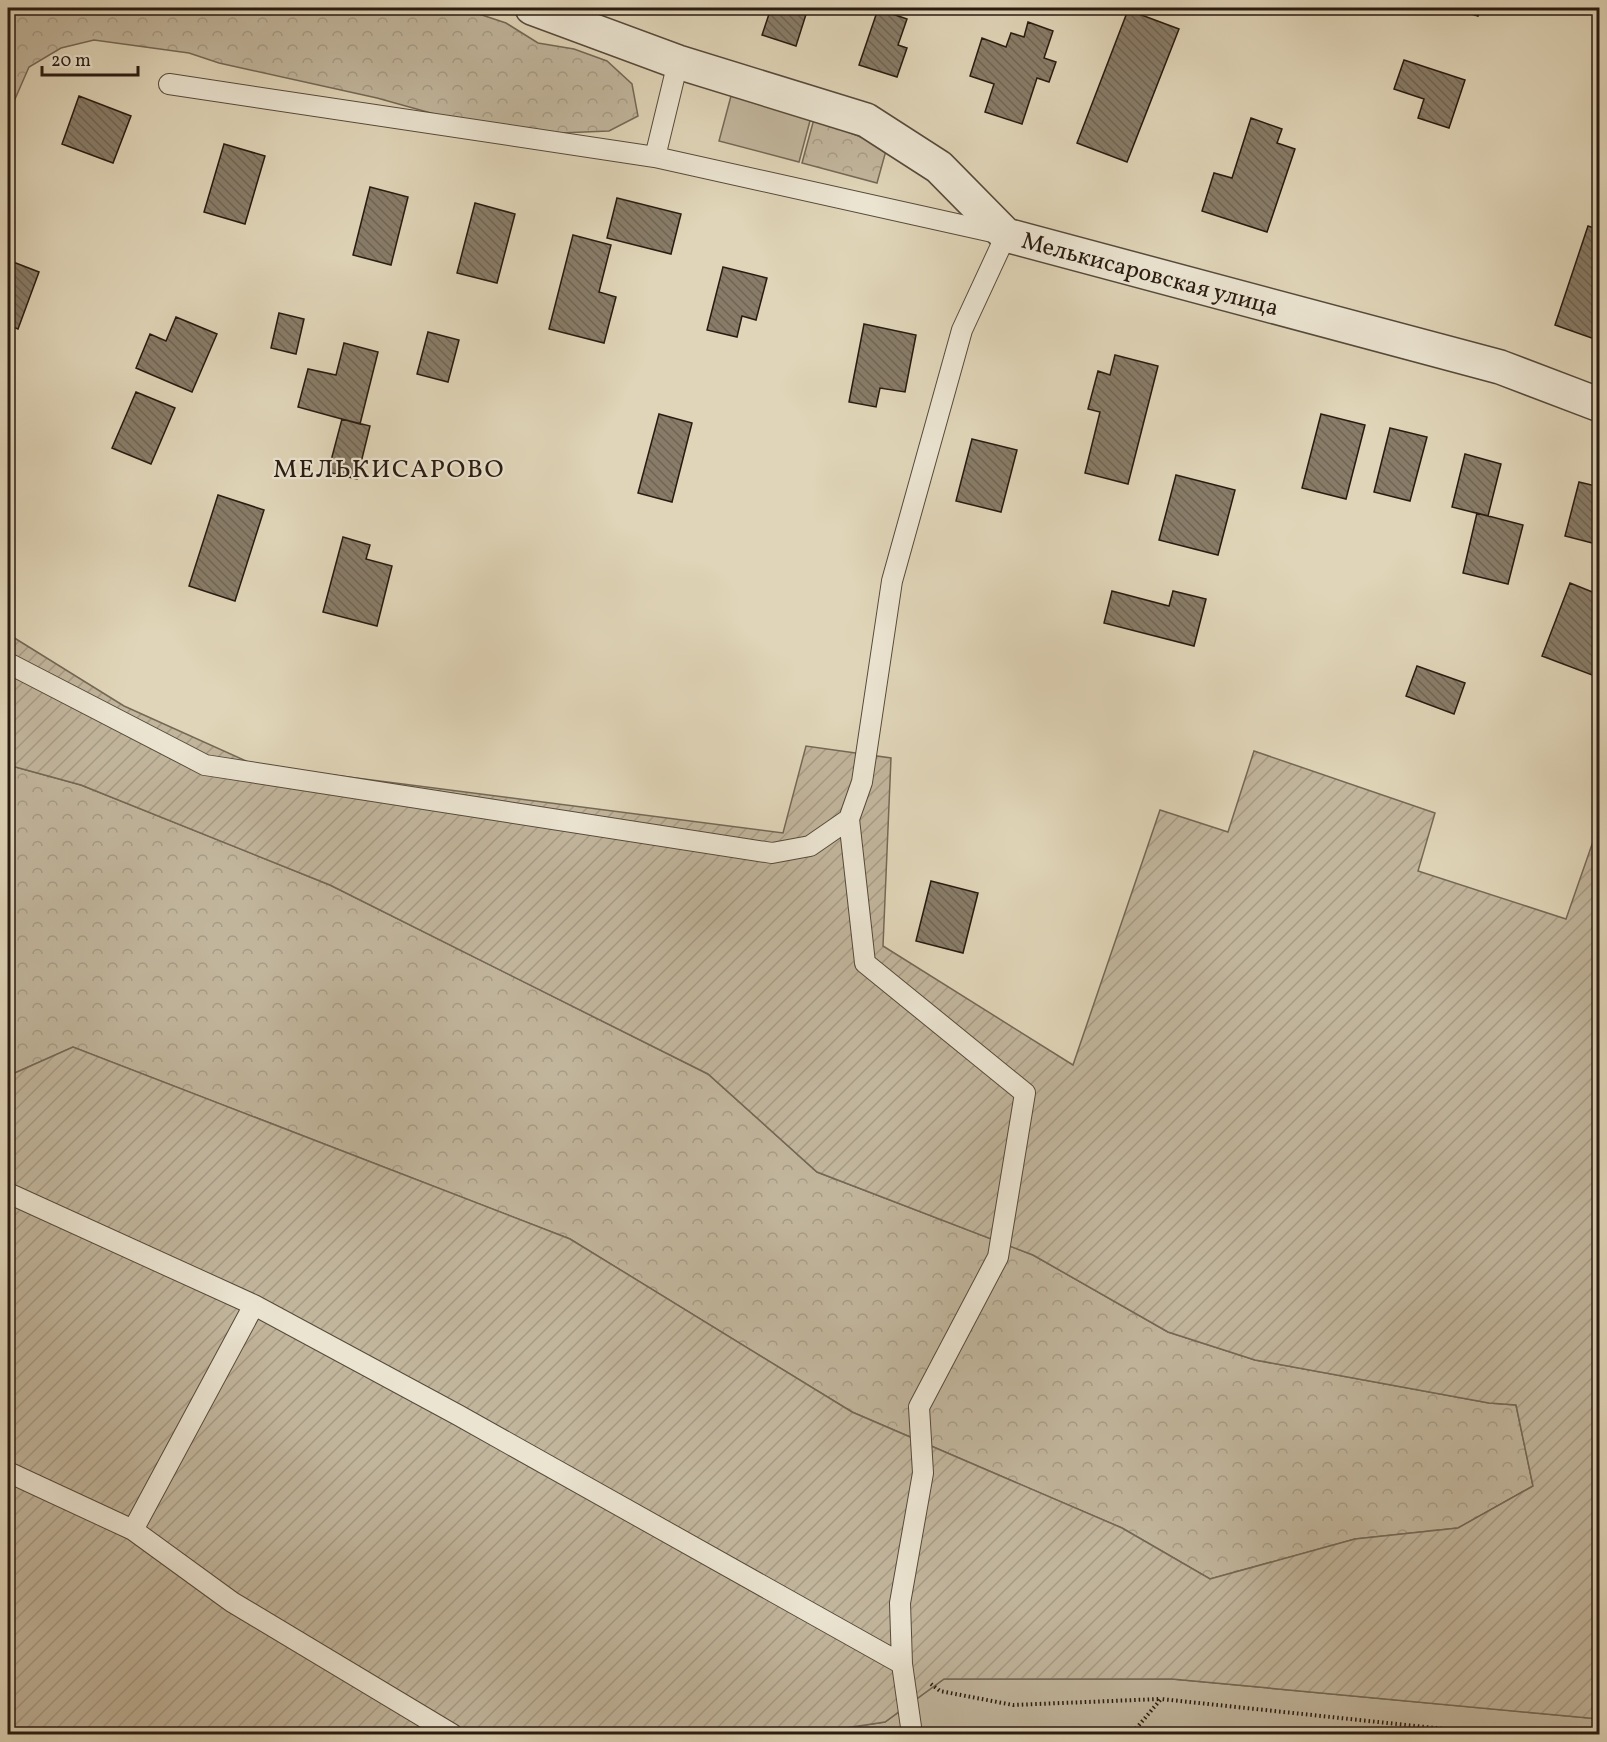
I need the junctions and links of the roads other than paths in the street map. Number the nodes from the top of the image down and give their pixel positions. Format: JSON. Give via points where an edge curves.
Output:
{"nodes":[{"id":1,"x":532,"y":8,"type":"edge"},
{"id":2,"x":678,"y":62,"type":"junction"},
{"id":3,"x":169,"y":84,"type":"dead end"},
{"id":4,"x":655,"y":157,"type":"junction"},
{"id":5,"x":1006,"y":235,"type":"junction"},
{"id":6,"x":1599,"y":405,"type":"edge"},
{"id":7,"x":8,"y":663,"type":"edge"},
{"id":8,"x":849,"y":819,"type":"junction"},
{"id":9,"x":8,"y":1193,"type":"edge"},
{"id":10,"x":254,"y":1305,"type":"junction"},
{"id":11,"x":8,"y":1472,"type":"edge"},
{"id":12,"x":133,"y":1530,"type":"junction"},
{"id":13,"x":902,"y":1664,"type":"junction"},
{"id":14,"x":452,"y":1734,"type":"edge"},
{"id":15,"x":912,"y":1734,"type":"edge"}],
"edges":[{"from":1,"to":2,"type":"street","name":"Мелькисаровская улица"},
{"from":2,"to":4,"type":"lane"},
{"from":2,"to":5,"type":"street","name":"Мелькисаровская улица","via":[[866,120],[939,167]]},
{"from":3,"to":4,"type":"lane"},
{"from":4,"to":5,"type":"lane"},
{"from":5,"to":6,"type":"street","name":"Мелькисаровская улица","via":[[1500,367]]},
{"from":5,"to":8,"type":"lane","via":[[962,330],[892,581],[862,782]]},
{"from":7,"to":8,"type":"lane","via":[[205,765],[772,853],[810,846]]},
{"from":8,"to":13,"type":"lane","via":[[865,963],[1025,1094],[998,1257],[919,1407],[922,1473],[900,1603]]},
{"from":9,"to":10,"type":"lane"},
{"from":10,"to":12,"type":"lane"},
{"from":10,"to":13,"type":"lane"},
{"from":11,"to":12,"type":"lane"},
{"from":12,"to":14,"type":"lane","via":[[232,1602]]},
{"from":13,"to":15,"type":"lane"}]}
